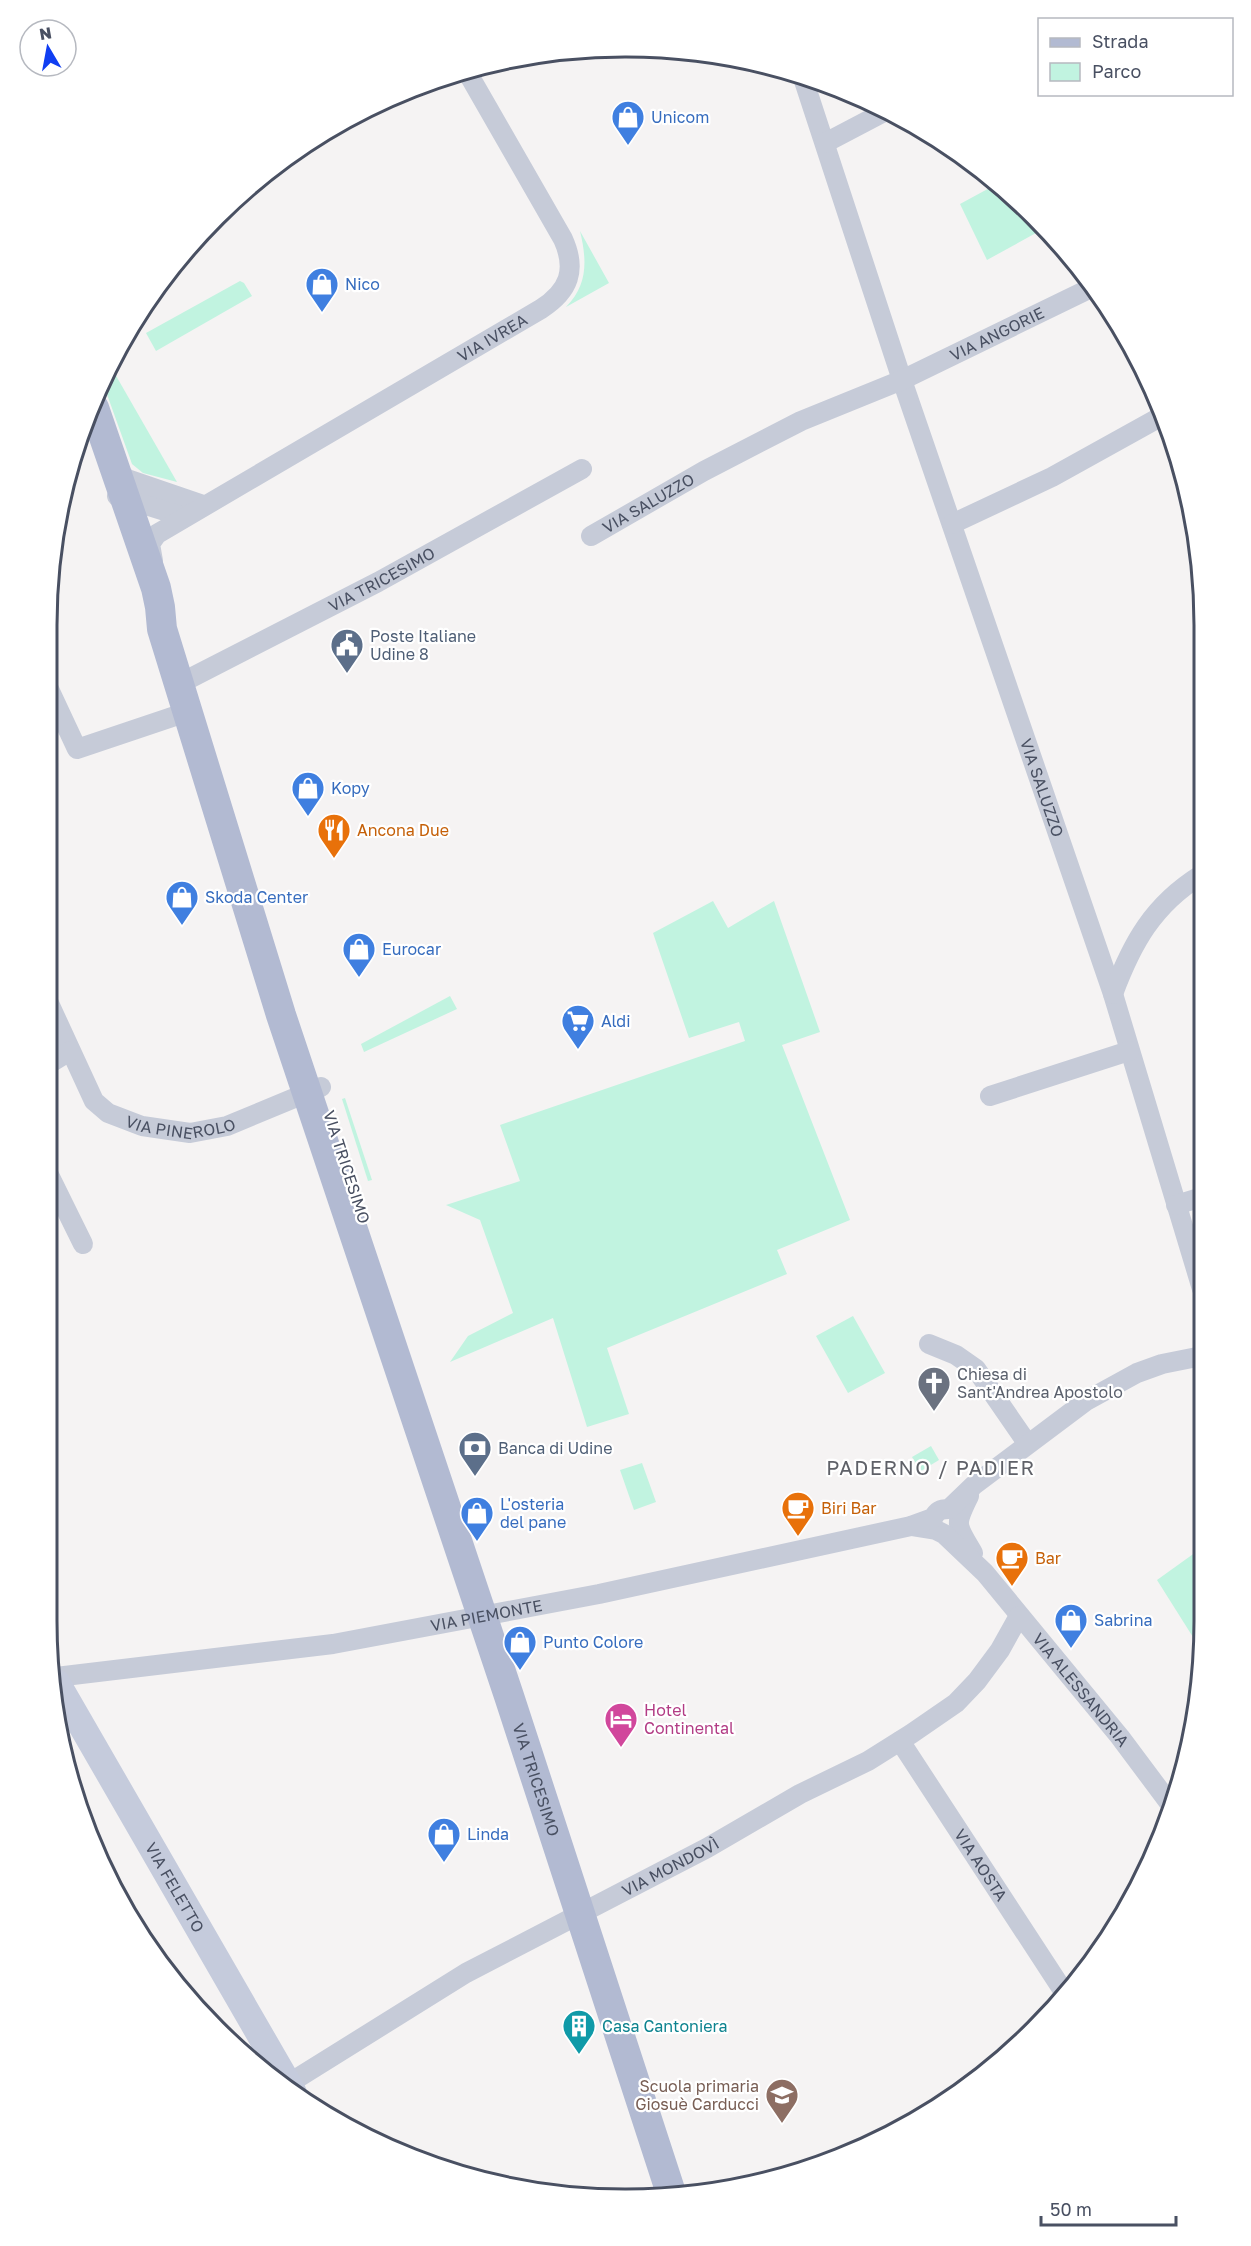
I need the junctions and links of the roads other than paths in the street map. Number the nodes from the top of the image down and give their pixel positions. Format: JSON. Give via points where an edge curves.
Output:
{"nodes":[{"id":1,"x":471,"y":78,"type":"edge"},
{"id":2,"x":806,"y":86,"type":"edge"},
{"id":3,"x":877,"y":116,"type":"edge"},
{"id":4,"x":825,"y":143,"type":"junction"},
{"id":5,"x":1085,"y":291,"type":"edge"},
{"id":6,"x":902,"y":380,"type":"junction"},
{"id":7,"x":97,"y":416,"type":"edge"},
{"id":8,"x":1155,"y":420,"type":"edge"},
{"id":9,"x":90,"y":435,"type":"edge"},
{"id":10,"x":87,"y":442,"type":"edge"},
{"id":11,"x":114,"y":467,"type":"junction"},
{"id":12,"x":582,"y":469,"type":"dead end"},
{"id":13,"x":125,"y":498,"type":"junction"},
{"id":14,"x":203,"y":506,"type":"junction"},
{"id":15,"x":184,"y":517,"type":"junction"},
{"id":16,"x":952,"y":524,"type":"junction"},
{"id":17,"x":591,"y":536,"type":"dead end"},
{"id":18,"x":161,"y":618,"type":"junction"},
{"id":19,"x":183,"y":698,"type":"junction"},
{"id":20,"x":57,"y":707,"type":"edge"},
{"id":21,"x":1194,"y":881,"type":"edge"},
{"id":22,"x":1113,"y":994,"type":"junction"},
{"id":23,"x":57,"y":1022,"type":"edge"},
{"id":24,"x":70,"y":1051,"type":"junction"},
{"id":25,"x":1129,"y":1051,"type":"junction"},
{"id":26,"x":57,"y":1059,"type":"edge"},
{"id":27,"x":314,"y":1090,"type":"junction"},
{"id":28,"x":990,"y":1096,"type":"dead end"},
{"id":29,"x":57,"y":1192,"type":"edge"},
{"id":30,"x":1194,"y":1199,"type":"edge"},
{"id":31,"x":1176,"y":1205,"type":"junction"},
{"id":32,"x":83,"y":1245,"type":"dead end"},
{"id":33,"x":1194,"y":1263,"type":"edge"},
{"id":34,"x":929,"y":1344,"type":"dead end"},
{"id":35,"x":1194,"y":1358,"type":"edge"},
{"id":36,"x":1027,"y":1443,"type":"junction"},
{"id":37,"x":946,"y":1523,"type":"junction"},
{"id":38,"x":481,"y":1614,"type":"junction"},
{"id":39,"x":1019,"y":1616,"type":"junction"},
{"id":40,"x":60,"y":1677,"type":"edge"},
{"id":41,"x":66,"y":1708,"type":"edge"},
{"id":42,"x":900,"y":1741,"type":"junction"},
{"id":43,"x":1166,"y":1798,"type":"edge"},
{"id":44,"x":580,"y":1915,"type":"junction"},
{"id":45,"x":1060,"y":1986,"type":"edge"},
{"id":46,"x":283,"y":2075,"type":"edge"},
{"id":47,"x":297,"y":2084,"type":"edge"},
{"id":48,"x":669,"y":2187,"type":"edge"}],
"edges":[{"from":1,"to":14,"type":"street","name":"VIA IVREA","via":[[565,245],[570,260],[565,288],[541,309]]},
{"from":2,"to":4,"type":"street","name":"VIA SALUZZO"},
{"from":3,"to":4,"type":"street"},
{"from":4,"to":6,"type":"street","name":"VIA SALUZZO"},
{"from":5,"to":6,"type":"street","name":"VIA ANGORIE"},
{"from":6,"to":16,"type":"street","name":"VIA SALUZZO"},
{"from":6,"to":17,"type":"street","name":"VIA SALUZZO","via":[[801,421]]},
{"from":7,"to":11,"type":"main road","name":"VIA TRICESIMO"},
{"from":8,"to":16,"type":"street","via":[[1052,477]]},
{"from":9,"to":13,"type":"street","name":"VIA TRICESIMO","via":[[107,487]]},
{"from":10,"to":18,"type":"main road","name":"VIA TRICESIMO","via":[[139,593]]},
{"from":11,"to":13,"type":"main road","name":"VIA TRICESIMO"},
{"from":11,"to":14,"type":"street","via":[[127,479]]},
{"from":12,"to":19,"type":"street","name":"VIA TRICESIMO","via":[[378,582]]},
{"from":13,"to":15,"type":"street"},
{"from":13,"to":18,"type":"main road","name":"VIA TRICESIMO"},
{"from":14,"to":15,"type":"street","name":"VIA IVREA"},
{"from":15,"to":18,"type":"street","name":"VIA IVREA","via":[[157,534],[150,544],[160,583]]},
{"from":16,"to":22,"type":"street","name":"VIA SALUZZO"},
{"from":18,"to":19,"type":"main road","name":"VIA TRICESIMO"},
{"from":19,"to":20,"type":"street","name":"VIA TRICESIMO","via":[[76,749]]},
{"from":19,"to":27,"type":"main road","name":"VIA TRICESIMO","via":[[270,981]]},
{"from":21,"to":22,"type":"street","via":[[1160,909],[1142,933],[1127,956]]},
{"from":22,"to":25,"type":"street","name":"VIA SALUZZO"},
{"from":23,"to":24,"type":"street","name":"VIA PINEROLO"},
{"from":24,"to":26,"type":"street"},
{"from":24,"to":27,"type":"street","name":"VIA PINEROLO","via":[[89,1093],[100,1107],[118,1118],[166,1131],[209,1130]]},
{"from":25,"to":28,"type":"street"},
{"from":25,"to":31,"type":"street","name":"VIA SALUZZO"},
{"from":27,"to":38,"type":"main road","name":"VIA TRICESIMO"},
{"from":29,"to":32,"type":"street"},
{"from":30,"to":31,"type":"street"},
{"from":31,"to":33,"type":"street","name":"VIA SALUZZO"},
{"from":34,"to":36,"type":"street","via":[[976,1369]]},
{"from":35,"to":36,"type":"street","via":[[1137,1373],[1086,1401]]},
{"from":36,"to":37,"type":"street","via":[[974,1485]]},
{"from":37,"to":38,"type":"street","name":"VIA PIEMONTE","via":[[911,1526],[608,1592]]},
{"from":37,"to":39,"type":"street","name":"VIA ALESSANDRIA"},
{"from":38,"to":40,"type":"street","name":"VIA PIEMONTE","via":[[333,1644]]},
{"from":38,"to":44,"type":"main road","name":"VIA TRICESIMO"},
{"from":39,"to":42,"type":"street","name":"VIA MONDOVÌ","via":[[977,1681],[956,1703]]},
{"from":39,"to":43,"type":"street","name":"VIA ALESSANDRIA"},
{"from":41,"to":46,"type":"street","name":"VIA FELETTO"},
{"from":42,"to":44,"type":"street","name":"VIA MONDOVÌ"},
{"from":42,"to":45,"type":"street","name":"VIA AOSTA"},
{"from":44,"to":47,"type":"street","name":"VIA MONDOVÌ","via":[[466,1973]]},
{"from":44,"to":48,"type":"main road","name":"VIA TRICESIMO"}]}
